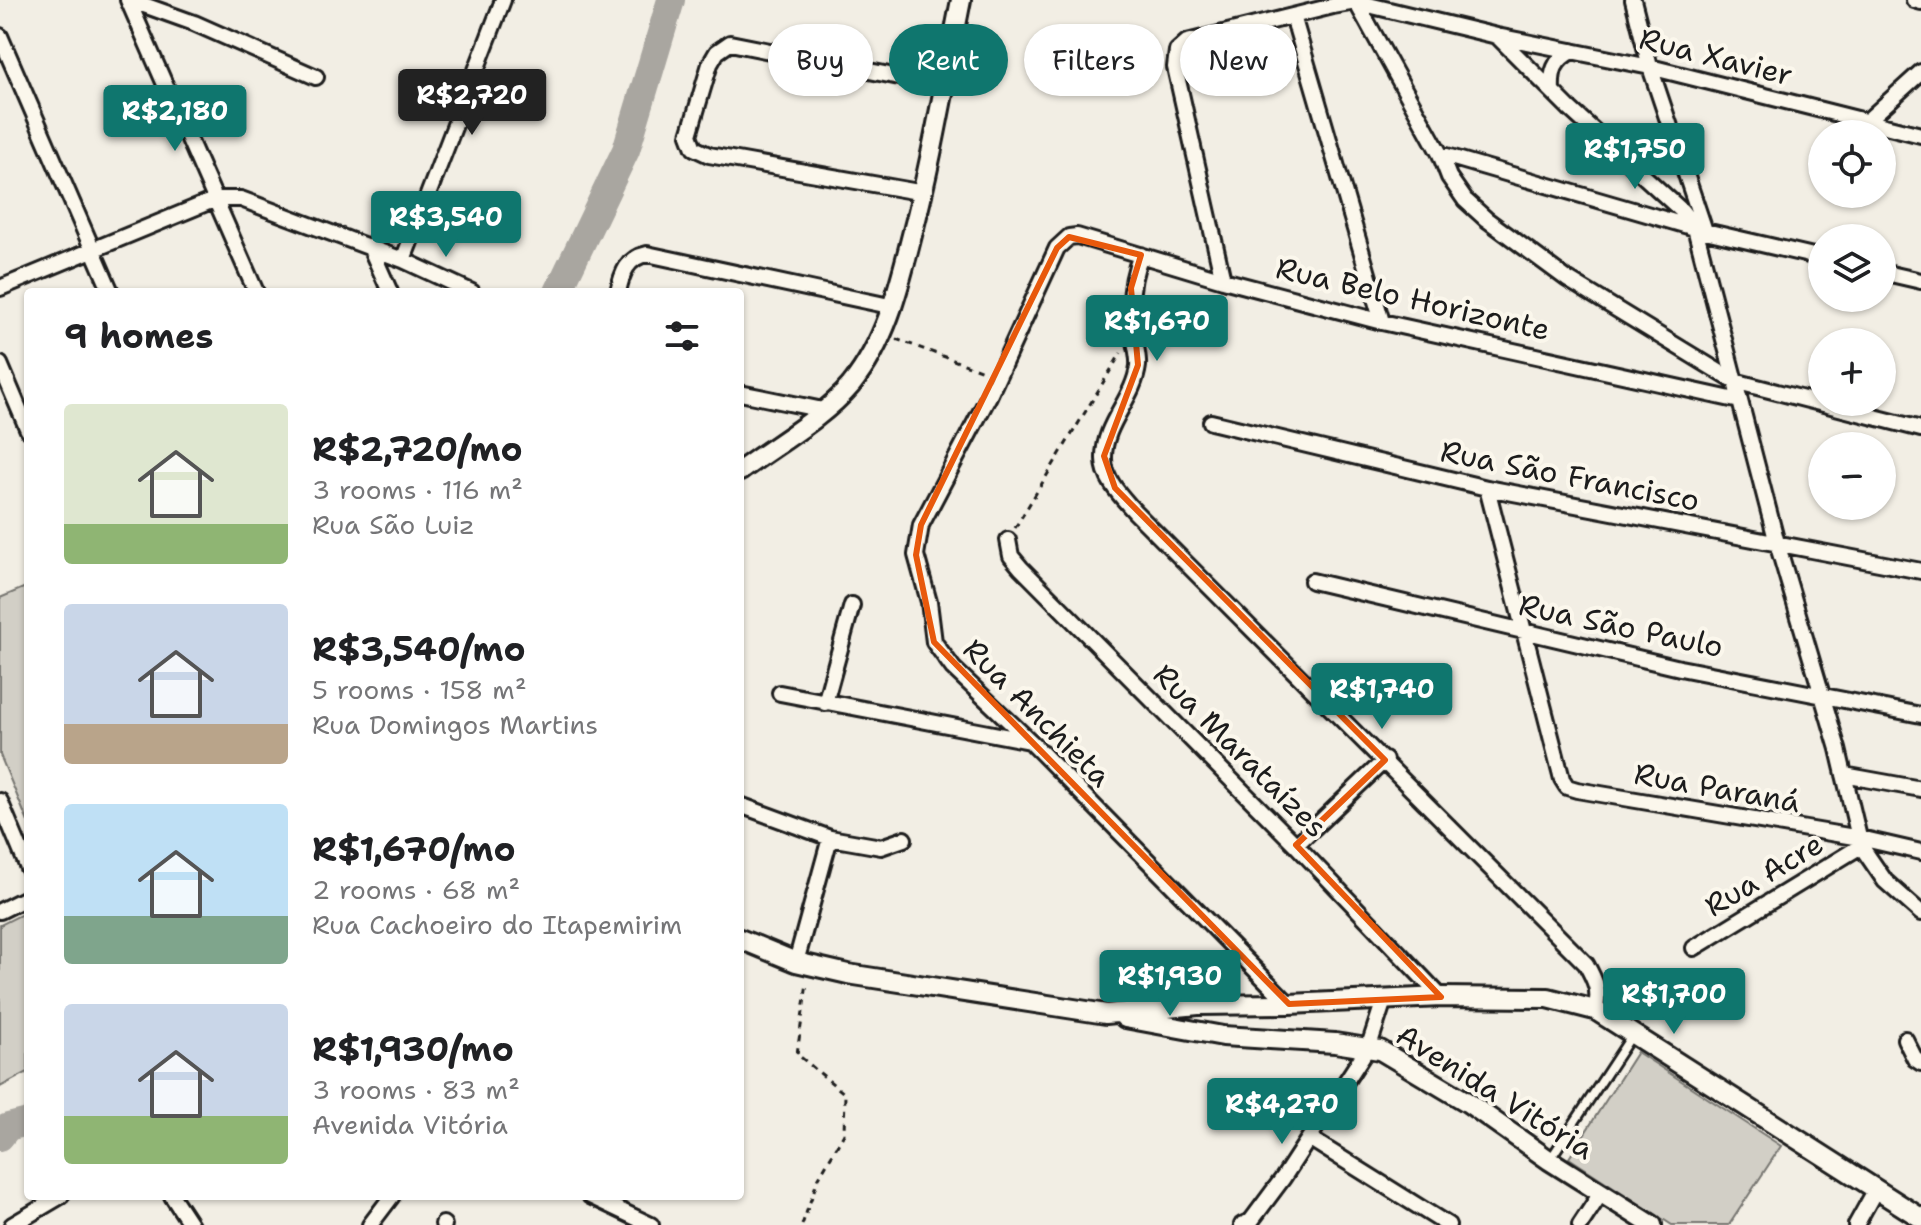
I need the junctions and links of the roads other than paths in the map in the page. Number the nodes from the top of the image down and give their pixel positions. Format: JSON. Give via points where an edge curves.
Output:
{"nodes":[{"id":1,"x":129,"y":0,"type":"edge"},
{"id":2,"x":503,"y":0,"type":"edge"},
{"id":3,"x":961,"y":0,"type":"edge"},
{"id":4,"x":1633,"y":0,"type":"edge"},
{"id":5,"x":1914,"y":0,"type":"edge"},
{"id":6,"x":1355,"y":1,"type":"edge"},
{"id":7,"x":1921,"y":2,"type":"edge"},
{"id":8,"x":1293,"y":16,"type":"junction"},
{"id":9,"x":956,"y":24,"type":"edge"},
{"id":10,"x":0,"y":36,"type":"edge"},
{"id":11,"x":1497,"y":36,"type":"junction"},
{"id":12,"x":1572,"y":51,"type":"junction"},
{"id":13,"x":1650,"y":67,"type":"junction"},
{"id":14,"x":1921,"y":72,"type":"edge"},
{"id":15,"x":889,"y":75,"type":"edge"},
{"id":16,"x":316,"y":77,"type":"dead end"},
{"id":17,"x":1552,"y":91,"type":"junction"},
{"id":18,"x":942,"y":96,"type":"edge"},
{"id":19,"x":1858,"y":120,"type":"edge"},
{"id":20,"x":1868,"y":120,"type":"edge"},
{"id":21,"x":1896,"y":129,"type":"edge"},
{"id":22,"x":1921,"y":135,"type":"edge"},
{"id":23,"x":1440,"y":154,"type":"junction"},
{"id":24,"x":924,"y":193,"type":"junction"},
{"id":25,"x":216,"y":199,"type":"junction"},
{"id":26,"x":1700,"y":229,"type":"junction"},
{"id":27,"x":1077,"y":236,"type":"joint"},
{"id":28,"x":370,"y":247,"type":"junction"},
{"id":29,"x":93,"y":250,"type":"junction"},
{"id":30,"x":1141,"y":255,"type":"junction"},
{"id":31,"x":1808,"y":255,"type":"edge"},
{"id":32,"x":403,"y":260,"type":"junction"},
{"id":33,"x":1896,"y":275,"type":"edge"},
{"id":34,"x":1223,"y":280,"type":"junction"},
{"id":35,"x":1921,"y":281,"type":"edge"},
{"id":36,"x":0,"y":288,"type":"edge"},
{"id":37,"x":109,"y":288,"type":"edge"},
{"id":38,"x":254,"y":288,"type":"edge"},
{"id":39,"x":388,"y":288,"type":"edge"},
{"id":40,"x":463,"y":288,"type":"edge"},
{"id":41,"x":619,"y":288,"type":"edge"},
{"id":42,"x":894,"y":307,"type":"junction"},
{"id":43,"x":1382,"y":322,"type":"junction"},
{"id":44,"x":0,"y":364,"type":"edge"},
{"id":45,"x":1734,"y":381,"type":"junction"},
{"id":46,"x":744,"y":394,"type":"edge"},
{"id":47,"x":1740,"y":401,"type":"junction"},
{"id":48,"x":823,"y":410,"type":"junction"},
{"id":49,"x":24,"y":421,"type":"edge"},
{"id":50,"x":1211,"y":422,"type":"dead end"},
{"id":51,"x":1921,"y":429,"type":"edge"},
{"id":52,"x":744,"y":468,"type":"edge"},
{"id":53,"x":1487,"y":488,"type":"junction"},
{"id":54,"x":1008,"y":540,"type":"road end"},
{"id":55,"x":1777,"y":543,"type":"junction"},
{"id":56,"x":1921,"y":571,"type":"edge"},
{"id":57,"x":1312,"y":581,"type":"dead end"},
{"id":58,"x":852,"y":605,"type":"dead end"},
{"id":59,"x":1524,"y":633,"type":"junction"},
{"id":60,"x":780,"y":693,"type":"dead end"},
{"id":61,"x":1823,"y":694,"type":"junction"},
{"id":62,"x":825,"y":703,"type":"junction"},
{"id":63,"x":1921,"y":715,"type":"edge"},
{"id":64,"x":1030,"y":741,"type":"junction"},
{"id":65,"x":1385,"y":760,"type":"junction"},
{"id":66,"x":1844,"y":775,"type":"junction"},
{"id":67,"x":1921,"y":789,"type":"edge"},
{"id":68,"x":0,"y":801,"type":"edge"},
{"id":69,"x":744,"y":806,"type":"edge"},
{"id":70,"x":830,"y":838,"type":"junction"},
{"id":71,"x":904,"y":839,"type":"dead end"},
{"id":72,"x":1860,"y":842,"type":"junction"},
{"id":73,"x":1296,"y":845,"type":"junction"},
{"id":74,"x":1921,"y":852,"type":"edge"},
{"id":75,"x":24,"y":858,"type":"edge"},
{"id":76,"x":24,"y":899,"type":"edge"},
{"id":77,"x":0,"y":911,"type":"edge"},
{"id":78,"x":1921,"y":913,"type":"edge"},
{"id":79,"x":744,"y":941,"type":"edge"},
{"id":80,"x":1694,"y":948,"type":"dead end"},
{"id":81,"x":803,"y":964,"type":"junction"},
{"id":82,"x":1441,"y":997,"type":"junction"},
{"id":83,"x":1384,"y":1000,"type":"junction"},
{"id":84,"x":1289,"y":1004,"type":"junction"},
{"id":85,"x":1198,"y":1005,"type":"junction"},
{"id":86,"x":1595,"y":1010,"type":"junction"},
{"id":87,"x":1106,"y":1014,"type":"junction"},
{"id":88,"x":1200,"y":1032,"type":"junction"},
{"id":89,"x":1633,"y":1035,"type":"junction"},
{"id":90,"x":1905,"y":1039,"type":"dead end"},
{"id":91,"x":1369,"y":1046,"type":"junction"},
{"id":92,"x":1921,"y":1063,"type":"edge"},
{"id":93,"x":1309,"y":1138,"type":"junction"},
{"id":94,"x":1549,"y":1160,"type":"junction"},
{"id":95,"x":1876,"y":1189,"type":"junction"},
{"id":96,"x":1601,"y":1193,"type":"junction"},
{"id":97,"x":54,"y":1200,"type":"edge"},
{"id":98,"x":175,"y":1200,"type":"edge"},
{"id":99,"x":389,"y":1200,"type":"edge"},
{"id":100,"x":598,"y":1200,"type":"edge"},
{"id":101,"x":1921,"y":1218,"type":"edge"},
{"id":102,"x":1250,"y":1224,"type":"edge"},
{"id":103,"x":12,"y":1225,"type":"edge"},
{"id":104,"x":191,"y":1225,"type":"edge"},
{"id":105,"x":370,"y":1225,"type":"edge"},
{"id":106,"x":651,"y":1225,"type":"edge"},
{"id":107,"x":1448,"y":1225,"type":"edge"},
{"id":108,"x":1580,"y":1225,"type":"edge"},
{"id":109,"x":1652,"y":1225,"type":"edge"},
{"id":110,"x":1856,"y":1225,"type":"edge"}],
"edges":[{"from":1,"to":16,"type":"street"},
{"from":1,"to":25,"type":"street"},
{"from":2,"to":32,"type":"street"},
{"from":3,"to":9,"type":"street"},
{"from":4,"to":13,"type":"street"},
{"from":5,"to":7,"type":"street"},
{"from":6,"to":8,"type":"street","name":"Rua Xavier"},
{"from":6,"to":11,"type":"street","name":"Rua Xavier"},
{"from":6,"to":23,"type":"street"},
{"from":8,"to":34,"type":"street","name":"Rua Xavier","via":[[1187,42],[1177,51],[1175,67]]},
{"from":8,"to":43,"type":"street"},
{"from":10,"to":29,"type":"street"},
{"from":11,"to":12,"type":"street","name":"Rua Xavier"},
{"from":11,"to":17,"type":"street"},
{"from":12,"to":13,"type":"street","name":"Rua Xavier"},
{"from":12,"to":17,"type":"street","via":[[1554,66]]},
{"from":13,"to":19,"type":"street","name":"Rua Xavier"},
{"from":13,"to":26,"type":"street"},
{"from":14,"to":20,"type":"street"},
{"from":15,"to":24,"type":"street","via":[[730,43],[710,64],[689,135],[694,148],[709,155]]},
{"from":17,"to":26,"type":"street"},
{"from":18,"to":24,"type":"street"},
{"from":21,"to":22,"type":"street","name":"Rua Xavier"},
{"from":23,"to":26,"type":"street"},
{"from":23,"to":45,"type":"street","via":[[1465,200],[1486,219],[1567,279]]},
{"from":24,"to":42,"type":"street"},
{"from":25,"to":28,"type":"street","via":[[241,199]]},
{"from":25,"to":29,"type":"street"},
{"from":25,"to":38,"type":"street"},
{"from":26,"to":31,"type":"street"},
{"from":26,"to":45,"type":"street"},
{"from":27,"to":30,"type":"street","name":"Rua Belo Horizonte"},
{"from":27,"to":64,"type":"street","name":"Rua Anchieta","via":[[1057,248],[929,506],[916,555],[936,649]]},
{"from":28,"to":32,"type":"street"},
{"from":28,"to":39,"type":"street"},
{"from":29,"to":36,"type":"street"},
{"from":29,"to":37,"type":"street"},
{"from":30,"to":34,"type":"street","name":"Rua Belo Horizonte"},
{"from":30,"to":65,"type":"street","via":[[1131,288],[1138,365],[1111,427],[1104,456],[1107,473],[1135,512]]},
{"from":32,"to":40,"type":"street"},
{"from":33,"to":35,"type":"street"},
{"from":34,"to":43,"type":"street","name":"Rua Belo Horizonte"},
{"from":41,"to":42,"type":"street","via":[[630,262],[647,254]]},
{"from":42,"to":48,"type":"street","via":[[859,374]]},
{"from":43,"to":47,"type":"street","name":"Rua Belo Horizonte"},
{"from":44,"to":49,"type":"street"},
{"from":45,"to":47,"type":"street"},
{"from":45,"to":51,"type":"street"},
{"from":46,"to":48,"type":"street"},
{"from":47,"to":55,"type":"street"},
{"from":48,"to":52,"type":"street"},
{"from":50,"to":53,"type":"street","name":"Rua São Francisco"},
{"from":53,"to":55,"type":"street","name":"Rua São Francisco"},
{"from":53,"to":59,"type":"street"},
{"from":54,"to":73,"type":"street","name":"Rua Marataízes","via":[[1011,556],[1021,568]]},
{"from":55,"to":56,"type":"street","name":"Rua São Francisco"},
{"from":55,"to":61,"type":"street"},
{"from":57,"to":59,"type":"street","name":"Rua São Paulo"},
{"from":58,"to":62,"type":"street"},
{"from":59,"to":61,"type":"street","name":"Rua São Paulo"},
{"from":59,"to":72,"type":"street","name":"Rua Paraná","via":[[1567,787]]},
{"from":60,"to":62,"type":"street"},
{"from":61,"to":63,"type":"street","name":"Rua São Paulo"},
{"from":61,"to":66,"type":"street"},
{"from":62,"to":64,"type":"street"},
{"from":64,"to":84,"type":"street","name":"Rua Anchieta"},
{"from":65,"to":73,"type":"street"},
{"from":65,"to":86,"type":"street","via":[[1586,964],[1596,980]]},
{"from":66,"to":67,"type":"street"},
{"from":66,"to":72,"type":"street"},
{"from":68,"to":75,"type":"street"},
{"from":69,"to":70,"type":"street"},
{"from":70,"to":71,"type":"street","via":[[881,847]]},
{"from":70,"to":81,"type":"street"},
{"from":72,"to":74,"type":"street","name":"Rua Paraná"},
{"from":72,"to":78,"type":"street","via":[[1885,881]]},
{"from":72,"to":80,"type":"street","name":"Rua Acre"},
{"from":73,"to":82,"type":"street","name":"Rua Marataízes"},
{"from":76,"to":77,"type":"street"},
{"from":79,"to":81,"type":"street"},
{"from":81,"to":87,"type":"street"},
{"from":82,"to":83,"type":"street"},
{"from":82,"to":86,"type":"street","via":[[1548,998]]},
{"from":83,"to":84,"type":"street"},
{"from":83,"to":91,"type":"street"},
{"from":84,"to":85,"type":"street"},
{"from":85,"to":87,"type":"street"},
{"from":85,"to":88,"type":"street","via":[[1191,1020]]},
{"from":86,"to":89,"type":"street"},
{"from":87,"to":88,"type":"street","name":"Avenida Vitória"},
{"from":88,"to":91,"type":"street","name":"Avenida Vitória"},
{"from":89,"to":94,"type":"lane"},
{"from":89,"to":95,"type":"street"},
{"from":90,"to":92,"type":"street"},
{"from":91,"to":93,"type":"street"},
{"from":91,"to":94,"type":"street","name":"Avenida Vitória","via":[[1467,1102]]},
{"from":93,"to":102,"type":"street"},
{"from":93,"to":107,"type":"street"},
{"from":94,"to":96,"type":"street","name":"Avenida Vitória"},
{"from":95,"to":101,"type":"street"},
{"from":95,"to":110,"type":"street"},
{"from":96,"to":108,"type":"street"},
{"from":96,"to":109,"type":"street","name":"Avenida Vitória"},
{"from":97,"to":103,"type":"street"},
{"from":98,"to":104,"type":"street"},
{"from":99,"to":105,"type":"street"},
{"from":100,"to":106,"type":"street"}]}
